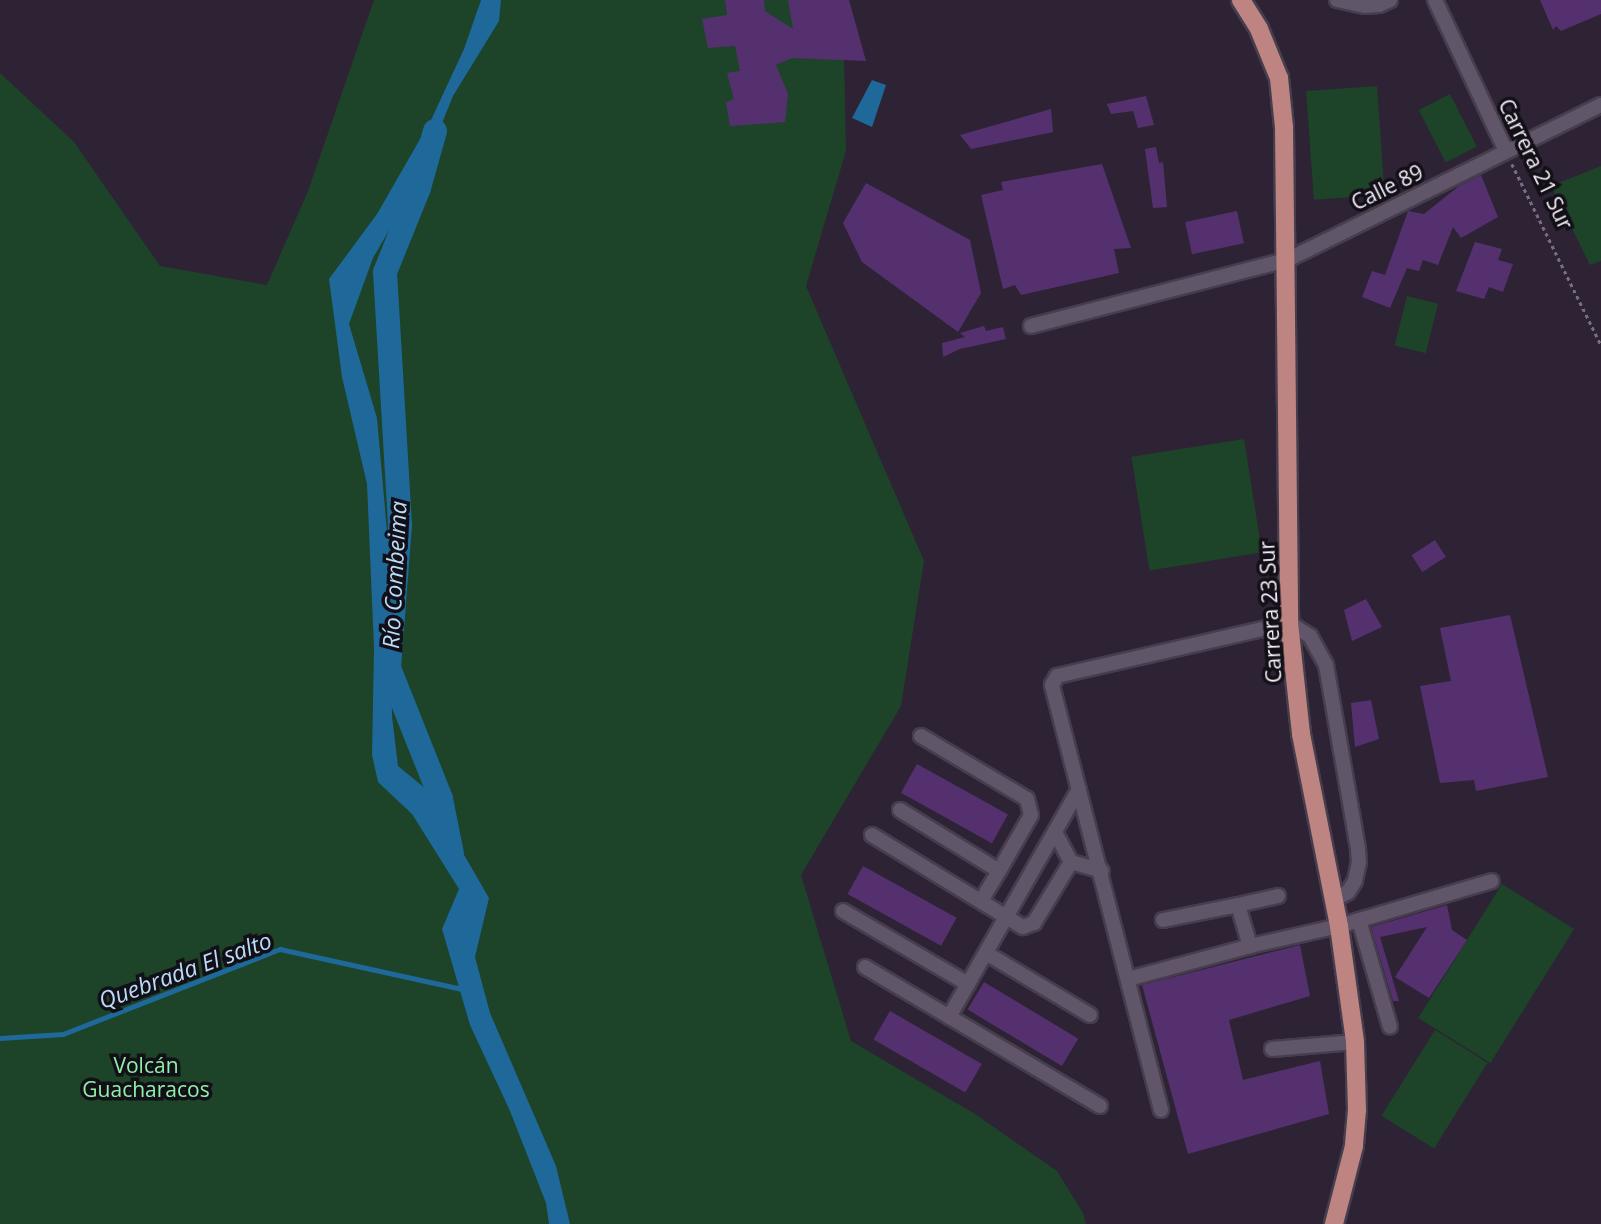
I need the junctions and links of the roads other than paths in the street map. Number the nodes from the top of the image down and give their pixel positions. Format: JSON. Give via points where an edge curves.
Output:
{"nodes":[{"id":1,"x":1241,"y":0,"type":"edge"},
{"id":2,"x":1337,"y":0,"type":"edge"},
{"id":3,"x":1390,"y":0,"type":"edge"},
{"id":4,"x":1436,"y":0,"type":"edge"},
{"id":5,"x":1601,"y":105,"type":"edge"},
{"id":6,"x":1506,"y":151,"type":"junction"},
{"id":7,"x":1287,"y":260,"type":"junction"},
{"id":8,"x":1031,"y":326,"type":"dead end"},
{"id":9,"x":1289,"y":622,"type":"junction"},
{"id":10,"x":921,"y":736,"type":"dead end"},
{"id":11,"x":1079,"y":789,"type":"junction"},
{"id":12,"x":900,"y":810,"type":"dead end"},
{"id":13,"x":1055,"y":832,"type":"junction"},
{"id":14,"x":872,"y":835,"type":"dead end"},
{"id":15,"x":1071,"y":862,"type":"junction"},
{"id":16,"x":999,"y":871,"type":"junction"},
{"id":17,"x":1102,"y":871,"type":"junction"},
{"id":18,"x":1492,"y":881,"type":"dead end"},
{"id":19,"x":1278,"y":896,"type":"dead end"},
{"id":20,"x":1334,"y":900,"type":"junction"},
{"id":21,"x":981,"y":901,"type":"junction"},
{"id":22,"x":1238,"y":905,"type":"junction"},
{"id":23,"x":843,"y":911,"type":"dead end"},
{"id":24,"x":1006,"y":918,"type":"junction"},
{"id":25,"x":1163,"y":920,"type":"dead end"},
{"id":26,"x":1359,"y":920,"type":"junction"},
{"id":27,"x":1339,"y":926,"type":"junction"},
{"id":28,"x":1250,"y":946,"type":"junction"},
{"id":29,"x":986,"y":953,"type":"junction"},
{"id":30,"x":865,"y":967,"type":"dead end"},
{"id":31,"x":1128,"y":979,"type":"junction"},
{"id":32,"x":968,"y":984,"type":"junction"},
{"id":33,"x":1090,"y":1015,"type":"dead end"},
{"id":34,"x":949,"y":1017,"type":"junction"},
{"id":35,"x":1390,"y":1027,"type":"dead end"},
{"id":36,"x":1355,"y":1042,"type":"junction"},
{"id":37,"x":1272,"y":1049,"type":"dead end"},
{"id":38,"x":1100,"y":1106,"type":"dead end"},
{"id":39,"x":1161,"y":1110,"type":"dead end"},
{"id":40,"x":1334,"y":1224,"type":"edge"}],
"edges":[{"from":1,"to":7,"type":"main road","name":"Carrera 23 Sur","via":[[1279,78]]},
{"from":2,"to":3,"type":"street","via":[[1365,6]]},
{"from":4,"to":6,"type":"street","name":"Carrera 21 Sur"},
{"from":5,"to":6,"type":"street","name":"Calle 89"},
{"from":6,"to":7,"type":"street","name":"Calle 89"},
{"from":7,"to":8,"type":"street","name":"Calle 89"},
{"from":7,"to":9,"type":"main road","name":"Carrera 23 Sur"},
{"from":9,"to":11,"type":"street","via":[[1057,676],[1052,685]]},
{"from":9,"to":20,"type":"main road","name":"Carrera 23 Sur","via":[[1301,734]]},
{"from":9,"to":20,"type":"street","via":[[1310,636],[1326,665],[1359,849],[1355,881]]},
{"from":10,"to":16,"type":"street","via":[[1027,799],[1031,815]]},
{"from":11,"to":13,"type":"street"},
{"from":11,"to":17,"type":"street"},
{"from":12,"to":16,"type":"street"},
{"from":13,"to":15,"type":"street"},
{"from":13,"to":24,"type":"street"},
{"from":14,"to":21,"type":"street"},
{"from":15,"to":17,"type":"street"},
{"from":15,"to":24,"type":"street","via":[[1034,923],[1023,927]]},
{"from":16,"to":21,"type":"street"},
{"from":17,"to":31,"type":"street"},
{"from":18,"to":26,"type":"street"},
{"from":19,"to":22,"type":"street"},
{"from":20,"to":27,"type":"main road","name":"Carrera 23 Sur"},
{"from":21,"to":24,"type":"street"},
{"from":22,"to":25,"type":"street"},
{"from":22,"to":28,"type":"street"},
{"from":23,"to":32,"type":"street"},
{"from":24,"to":29,"type":"street"},
{"from":26,"to":27,"type":"street"},
{"from":26,"to":35,"type":"street"},
{"from":27,"to":28,"type":"street"},
{"from":27,"to":36,"type":"main road","name":"Carrera 23 Sur"},
{"from":28,"to":31,"type":"street"},
{"from":29,"to":32,"type":"street"},
{"from":29,"to":33,"type":"street"},
{"from":30,"to":34,"type":"street"},
{"from":31,"to":39,"type":"street"},
{"from":32,"to":34,"type":"street"},
{"from":34,"to":38,"type":"street"},
{"from":36,"to":37,"type":"street"},
{"from":36,"to":40,"type":"main road","name":"Carrera 23 Sur","via":[[1354,1146]]}]}
